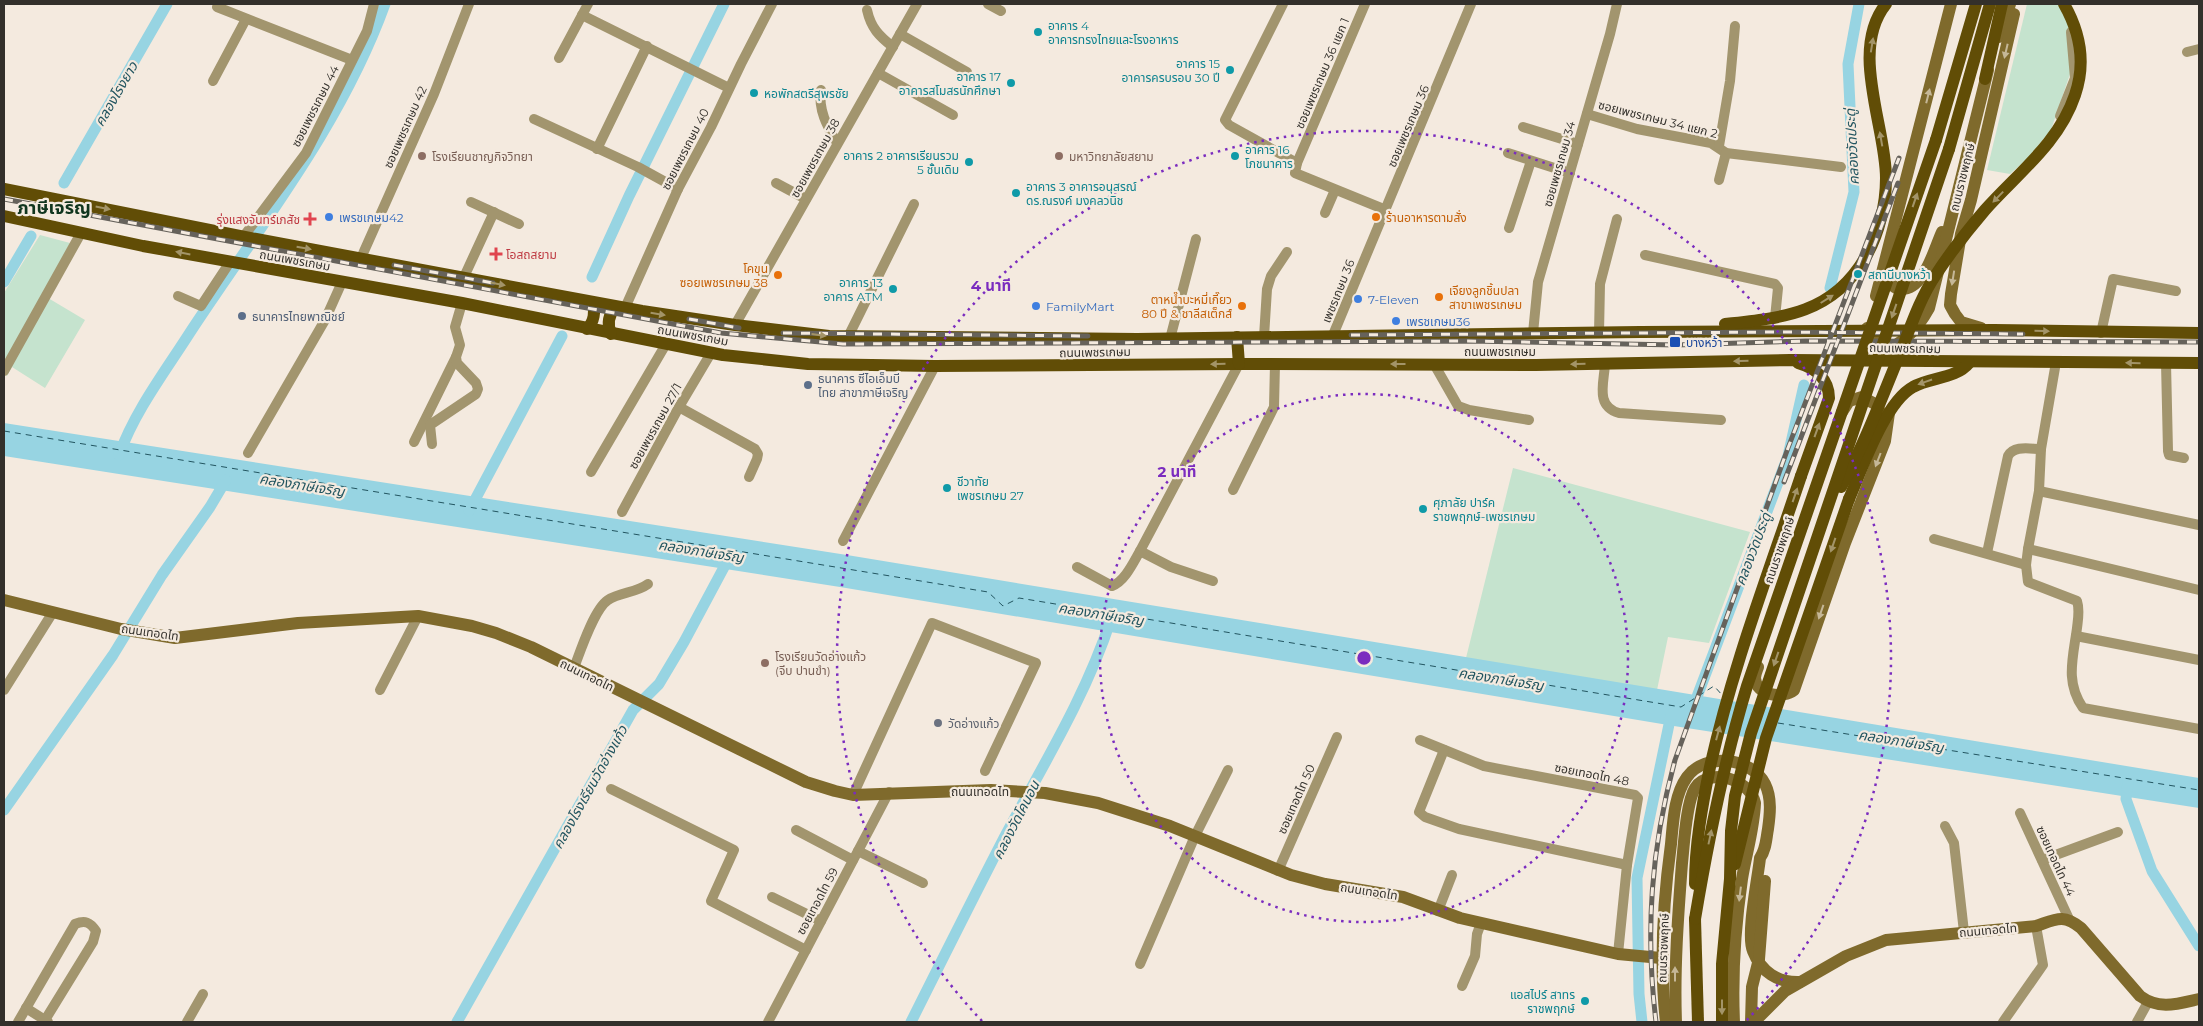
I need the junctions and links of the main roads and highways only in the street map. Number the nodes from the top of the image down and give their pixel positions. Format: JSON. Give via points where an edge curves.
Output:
{"nodes":[{"id":1,"x":1886,"y":4,"type":"edge"},
{"id":2,"x":1951,"y":4,"type":"edge"},
{"id":3,"x":1976,"y":4,"type":"edge"},
{"id":4,"x":1990,"y":4,"type":"edge"},
{"id":5,"x":2002,"y":4,"type":"edge"},
{"id":6,"x":2010,"y":4,"type":"edge"},
{"id":7,"x":2017,"y":4,"type":"edge"},
{"id":8,"x":2065,"y":4,"type":"edge"},
{"id":9,"x":1985,"y":79,"type":"junction"},
{"id":10,"x":4,"y":189,"type":"edge"},
{"id":11,"x":1958,"y":193,"type":"junction"},
{"id":12,"x":4,"y":216,"type":"edge"},
{"id":13,"x":1887,"y":259,"type":"junction"},
{"id":14,"x":592,"y":302,"type":"junction"},
{"id":15,"x":620,"y":307,"type":"junction"},
{"id":16,"x":587,"y":329,"type":"junction"},
{"id":17,"x":1994,"y":330,"type":"junction"},
{"id":18,"x":1866,"y":331,"type":"junction"},
{"id":19,"x":1914,"y":331,"type":"junction"},
{"id":20,"x":1640,"y":332,"type":"junction"},
{"id":21,"x":2199,"y":333,"type":"edge"},
{"id":22,"x":611,"y":334,"type":"junction"},
{"id":23,"x":1237,"y":337,"type":"junction"},
{"id":24,"x":1887,"y":350,"type":"junction"},
{"id":25,"x":1790,"y":360,"type":"junction"},
{"id":26,"x":1851,"y":361,"type":"junction"},
{"id":27,"x":1969,"y":363,"type":"junction"},
{"id":28,"x":2199,"y":363,"type":"edge"},
{"id":29,"x":1239,"y":364,"type":"junction"},
{"id":30,"x":1829,"y":389,"type":"junction"},
{"id":31,"x":1889,"y":413,"type":"junction"},
{"id":32,"x":1842,"y":422,"type":"junction"},
{"id":33,"x":1880,"y":430,"type":"junction"},
{"id":34,"x":1826,"y":513,"type":"junction"},
{"id":35,"x":4,"y":600,"type":"edge"},
{"id":36,"x":1730,"y":879,"type":"junction"},
{"id":37,"x":1695,"y":919,"type":"junction"},
{"id":38,"x":1661,"y":958,"type":"junction"},
{"id":39,"x":1758,"y":959,"type":"junction"},
{"id":40,"x":1800,"y":982,"type":"junction"},
{"id":41,"x":2199,"y":1000,"type":"edge"},
{"id":42,"x":1666,"y":1022,"type":"edge"},
{"id":43,"x":1676,"y":1022,"type":"edge"},
{"id":44,"x":1698,"y":1022,"type":"edge"},
{"id":45,"x":1722,"y":1022,"type":"edge"},
{"id":46,"x":1734,"y":1022,"type":"edge"},
{"id":47,"x":1753,"y":1022,"type":"edge"}],
"edges":[{"from":20,"to":1,"type":"main road","one_way":true,"via":[[1775,318],[1821,302],[1842,289],[1855,275],[1870,250],[1885,198],[1886,176],[1869,61],[1876,24]]},
{"from":13,"to":2,"type":"main road","one_way":true},
{"from":37,"to":3,"type":"main road","name":"ถนนราชพฤกษ์","one_way":true,"bridge":true,"via":[[1730,742],[1747,686],[1936,140]]},
{"from":4,"to":34,"type":"main road","name":"ถนนราชพฤกษ์","one_way":true,"bridge":true,"via":[[1949,149]]},
{"from":5,"to":9,"type":"main road"},
{"from":6,"to":9,"type":"main road"},
{"from":7,"to":17,"type":"main road","name":"ถนนราชพฤกษ์","one_way":true,"via":[[1961,234],[1950,305],[1961,322]]},
{"from":8,"to":34,"type":"main road","one_way":true,"bridge":true,"via":[[2078,34],[2081,56],[2076,94],[2063,123],[1955,247],[1934,278],[1915,315],[1870,427]]},
{"from":9,"to":11,"type":"main road"},
{"from":10,"to":14,"type":"main road","name":"ถนนเพชรเกษม","one_way":true},
{"from":11,"to":13,"type":"main road","via":[[1919,281],[1905,290],[1896,288],[1889,282]]},
{"from":11,"to":19,"type":"main road","via":[[1929,308]]},
{"from":16,"to":12,"type":"main road","name":"ถนนเพชรเกษม","one_way":true},
{"from":13,"to":18,"type":"main road"},
{"from":14,"to":15,"type":"main road","name":"ถนนเพชรเกษม"},
{"from":14,"to":16,"type":"main road","via":[[595,308],[592,324]]},
{"from":15,"to":22,"type":"main road","via":[[609,319]]},
{"from":15,"to":23,"type":"main road","name":"ถนนเพชรเกษม","one_way":true,"via":[[735,326],[848,337]]},
{"from":16,"to":22,"type":"main road","name":"ถนนเพชรเกษม"},
{"from":17,"to":19,"type":"main road","name":"ถนนเพชรเกษม"},
{"from":17,"to":21,"type":"main road","name":"ถนนเพชรเกษม","one_way":true},
{"from":18,"to":19,"type":"main road","name":"ถนนเพชรเกษม"},
{"from":18,"to":20,"type":"main road","name":"ถนนเพชรเกษม"},
{"from":18,"to":24,"type":"main road"},
{"from":19,"to":24,"type":"main road"},
{"from":20,"to":23,"type":"main road","name":"ถนนเพชรเกษม"},
{"from":29,"to":22,"type":"main road","name":"ถนนเพชรเกษม","one_way":true,"via":[[808,364],[711,353]]},
{"from":23,"to":29,"type":"main road"},
{"from":24,"to":26,"type":"main road"},
{"from":24,"to":27,"type":"main road","via":[[1912,358]]},
{"from":25,"to":26,"type":"main road","name":"ถนนเพชรเกษม"},
{"from":25,"to":29,"type":"main road","name":"ถนนเพชรเกษม","one_way":true,"via":[[1605,364]]},
{"from":25,"to":30,"type":"main road","via":[[1812,369],[1825,380]]},
{"from":26,"to":27,"type":"main road","name":"ถนนเพชรเกษม"},
{"from":28,"to":27,"type":"main road","name":"ถนนเพชรเกษม","one_way":true},
{"from":27,"to":31,"type":"main road","one_way":true,"via":[[1959,371],[1912,387]]},
{"from":30,"to":32,"type":"main road"},
{"from":37,"to":30,"type":"main road","one_way":true,"bridge":true,"via":[[1695,855],[1716,739],[1734,676],[1829,398]]},
{"from":31,"to":32,"type":"main road","one_way":true,"via":[[1885,441],[1845,543],[1794,690],[1783,696],[1766,693],[1756,684],[1754,677]]},
{"from":31,"to":33,"type":"main road"},
{"from":32,"to":33,"type":"main road","via":[[1845,406],[1849,401],[1862,397],[1881,412]]},
{"from":33,"to":36,"type":"main road","one_way":true,"bridge":true,"via":[[1849,499],[1766,738]]},
{"from":34,"to":36,"type":"main road","name":"ถนนราชพฤกษ์","one_way":true,"bridge":true,"via":[[1750,733],[1735,796]]},
{"from":35,"to":38,"type":"main road","name":"ถนนเทอดไท","via":[[175,638],[298,623],[418,616],[450,620],[496,633],[646,702],[806,782],[834,791],[854,795],[1015,791],[1098,802],[1195,836],[1278,871],[1325,884],[1403,897],[1481,923],[1623,955]]},
{"from":36,"to":45,"type":"main road","name":"ถนนราชพฤกษ์","one_way":true,"bridge":true,"via":[[1722,964]]},
{"from":37,"to":44,"type":"main road","name":"ถนนราชพฤกษ์"},
{"from":38,"to":39,"type":"main road","via":[[1674,813],[1686,778],[1711,761],[1734,762],[1751,770],[1764,783],[1770,810],[1764,852],[1760,858],[1751,933],[1752,950]]},
{"from":38,"to":42,"type":"main road"},
{"from":39,"to":40,"type":"main road","via":[[1772,977],[1782,982]]},
{"from":39,"to":47,"type":"main road","via":[[1752,987]]},
{"from":40,"to":41,"type":"main road","name":"ถนนเทอดไท","via":[[1846,956],[1886,940],[2036,926],[2059,918],[2069,919],[2081,928],[2148,1002],[2168,1006]]},
{"from":40,"to":47,"type":"main road","name":"ถนนเทอดไท","via":[[1785,990]]},
{"from":43,"to":46,"type":"main road","name":"ถนนราชพฤกษ์","one_way":true,"via":[[1676,941],[1684,838],[1695,788],[1714,777],[1741,784],[1753,795],[1755,803],[1736,929],[1732,989]]}]}
